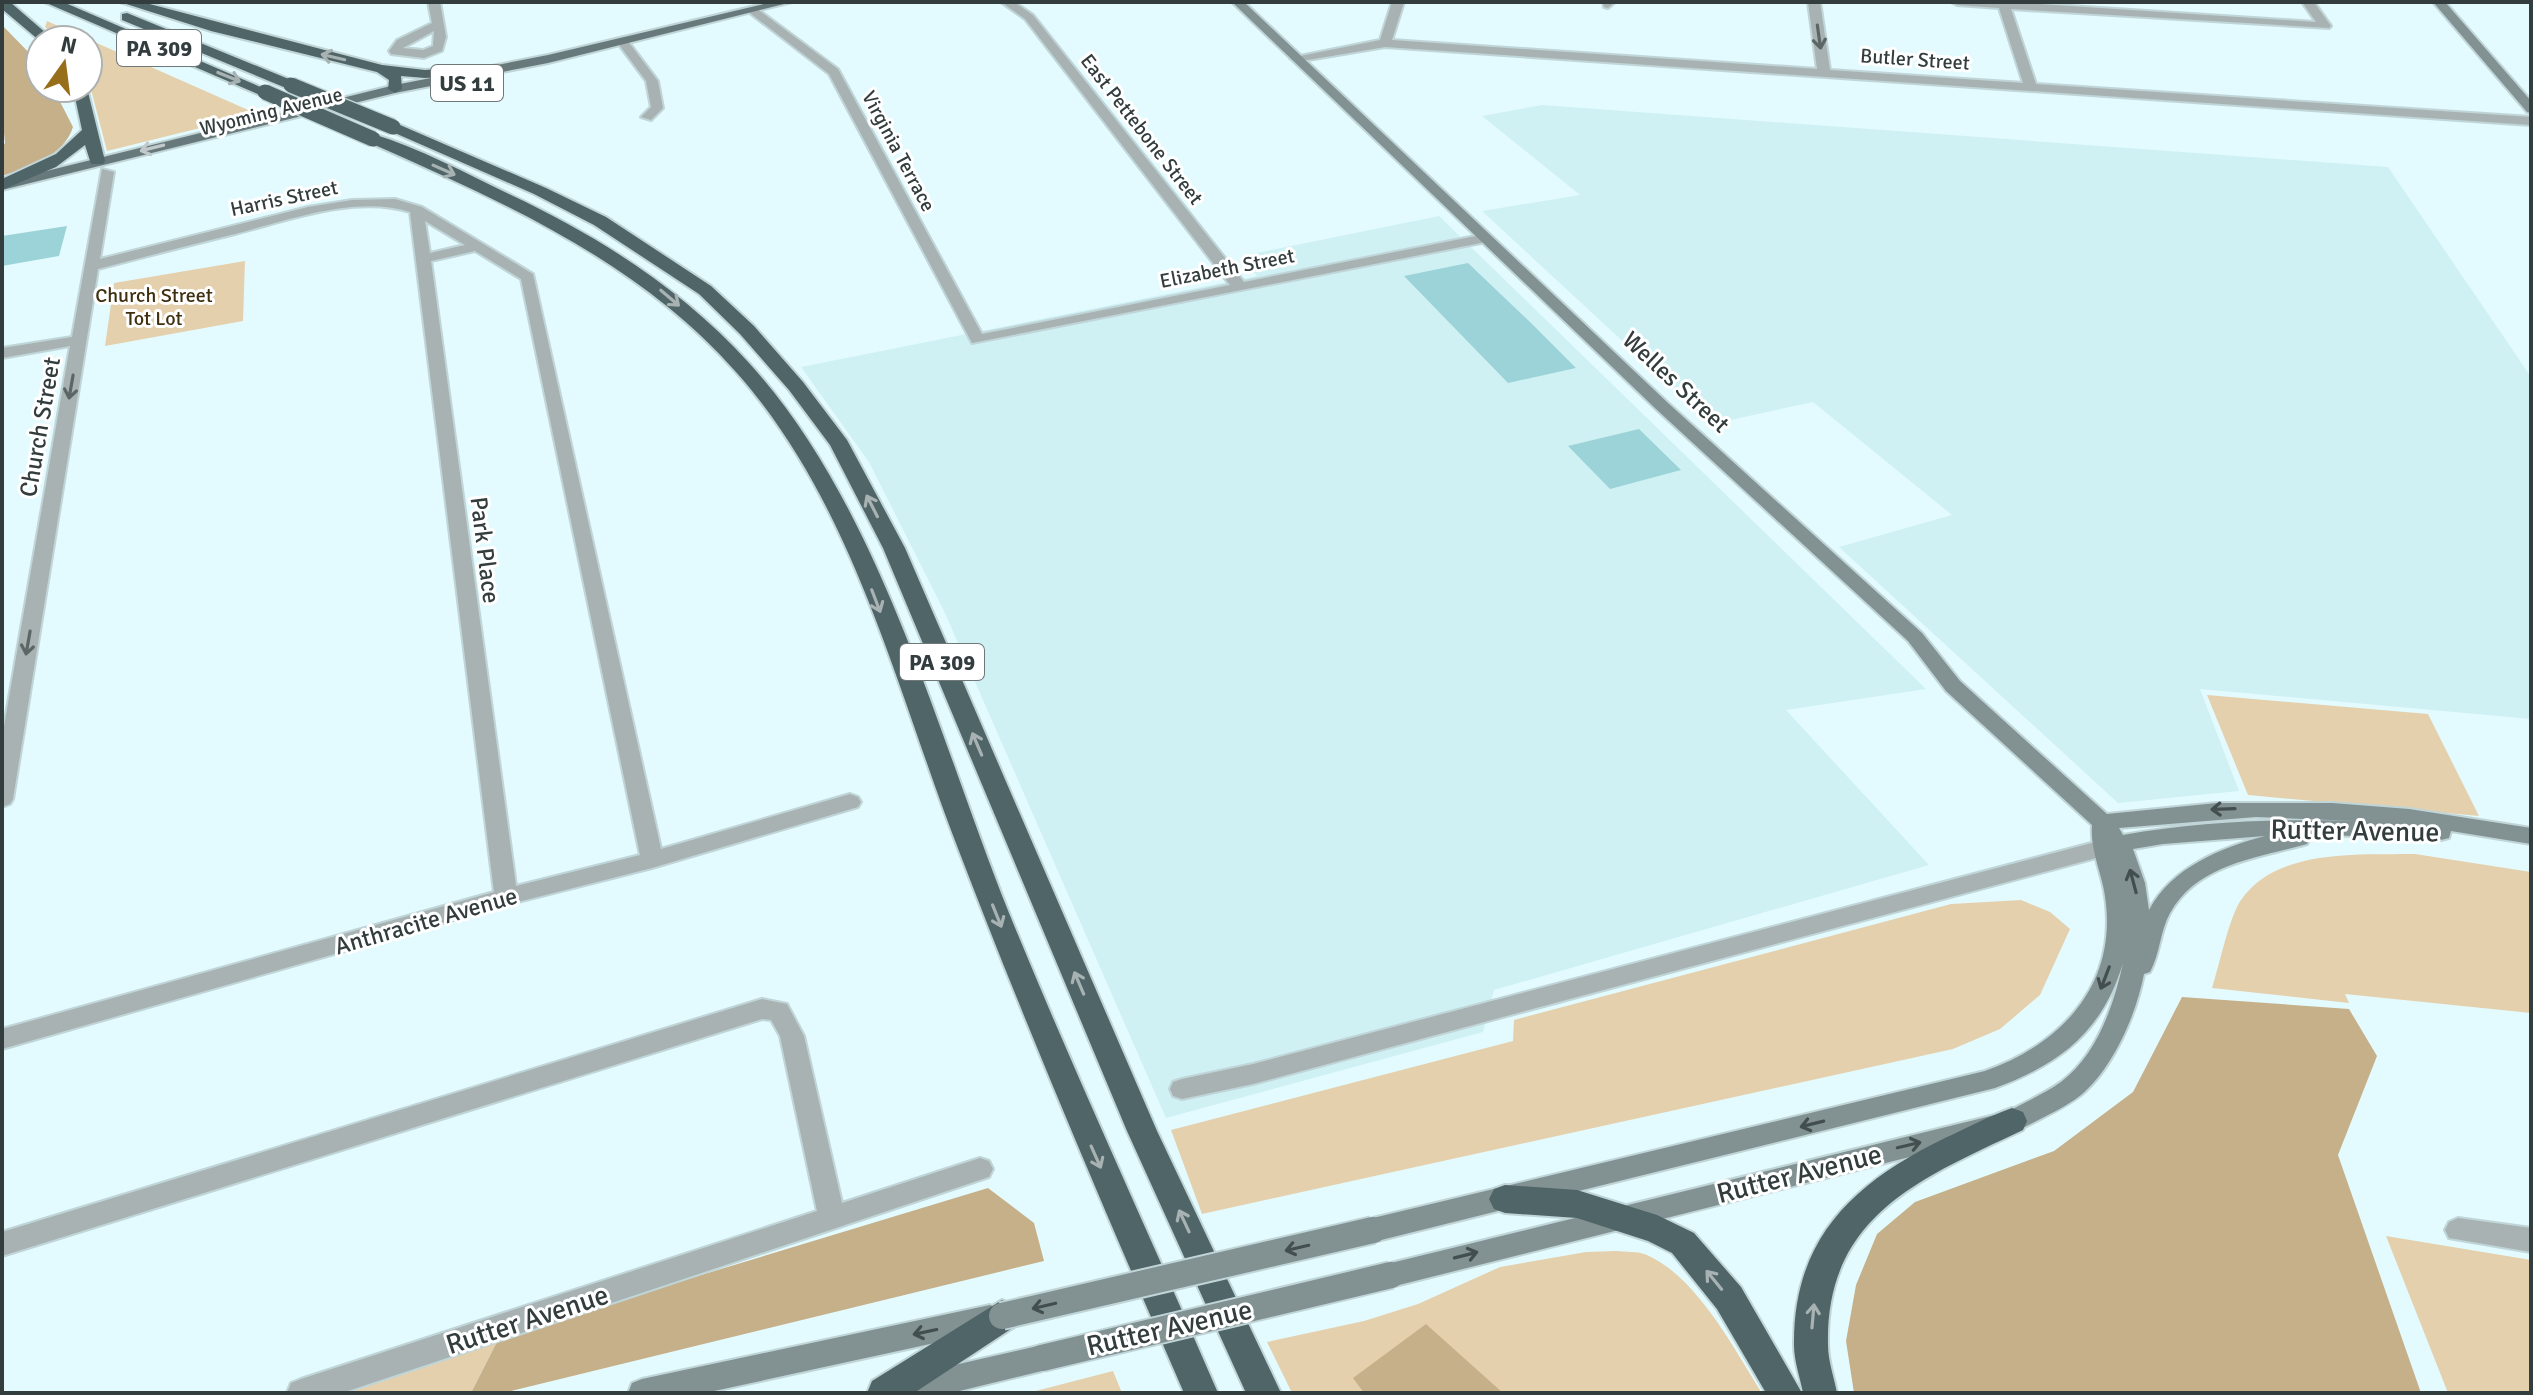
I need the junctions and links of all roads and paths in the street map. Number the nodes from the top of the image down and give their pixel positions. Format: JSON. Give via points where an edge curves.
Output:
{"nodes":[{"id":1,"x":2,"y":2,"type":"edge"},
{"id":2,"x":89,"y":2,"type":"edge"},
{"id":3,"x":127,"y":2,"type":"edge"},
{"id":4,"x":434,"y":2,"type":"edge"},
{"id":5,"x":786,"y":2,"type":"edge"},
{"id":6,"x":1007,"y":2,"type":"edge"},
{"id":7,"x":1238,"y":2,"type":"edge"},
{"id":8,"x":1398,"y":2,"type":"edge"},
{"id":9,"x":1814,"y":2,"type":"edge"},
{"id":10,"x":1957,"y":2,"type":"edge"},
{"id":11,"x":2308,"y":2,"type":"edge"},
{"id":12,"x":2439,"y":2,"type":"edge"},
{"id":13,"x":52,"y":3,"type":"edge"},
{"id":14,"x":2004,"y":5,"type":"junction"},
{"id":15,"x":752,"y":10,"type":"junction"},
{"id":16,"x":28,"y":24,"type":"edge"},
{"id":17,"x":438,"y":25,"type":"dead end"},
{"id":18,"x":623,"y":42,"type":"junction"},
{"id":19,"x":1385,"y":43,"type":"junction"},
{"id":20,"x":1296,"y":58,"type":"junction"},
{"id":21,"x":548,"y":59,"type":"junction"},
{"id":22,"x":382,"y":69,"type":"junction"},
{"id":23,"x":484,"y":70,"type":"junction"},
{"id":24,"x":1824,"y":73,"type":"junction"},
{"id":25,"x":2031,"y":87,"type":"junction"},
{"id":26,"x":395,"y":89,"type":"junction"},
{"id":27,"x":84,"y":104,"type":"edge"},
{"id":28,"x":2531,"y":109,"type":"edge"},
{"id":29,"x":647,"y":117,"type":"dead end"},
{"id":30,"x":2531,"y":121,"type":"edge"},
{"id":31,"x":384,"y":123,"type":"junction"},
{"id":32,"x":90,"y":130,"type":"junction"},
{"id":33,"x":102,"y":166,"type":"junction"},
{"id":34,"x":2,"y":186,"type":"edge"},
{"id":35,"x":2,"y":198,"type":"edge"},
{"id":36,"x":417,"y":210,"type":"junction"},
{"id":37,"x":1486,"y":238,"type":"junction"},
{"id":38,"x":479,"y":246,"type":"junction"},
{"id":39,"x":423,"y":259,"type":"junction"},
{"id":40,"x":91,"y":266,"type":"junction"},
{"id":41,"x":1239,"y":286,"type":"junction"},
{"id":42,"x":79,"y":340,"type":"junction"},
{"id":43,"x":977,"y":340,"type":"joint"},
{"id":44,"x":2,"y":353,"type":"edge"},
{"id":45,"x":2,"y":799,"type":"edge"},
{"id":46,"x":2077,"y":800,"type":"junction"},
{"id":47,"x":850,"y":802,"type":"dead end"},
{"id":48,"x":2103,"y":822,"type":"junction"},
{"id":49,"x":2376,"y":830,"type":"junction"},
{"id":50,"x":2495,"y":832,"type":"junction"},
{"id":51,"x":2531,"y":836,"type":"edge"},
{"id":52,"x":2110,"y":846,"type":"junction"},
{"id":53,"x":652,"y":860,"type":"junction"},
{"id":54,"x":506,"y":897,"type":"junction"},
{"id":55,"x":2129,"y":995,"type":"junction"},
{"id":56,"x":2,"y":1039,"type":"edge"},
{"id":57,"x":1182,"y":1089,"type":"dead end"},
{"id":58,"x":2012,"y":1121,"type":"junction"},
{"id":59,"x":980,"y":1169,"type":"dead end"},
{"id":60,"x":1505,"y":1199,"type":"junction"},
{"id":61,"x":1621,"y":1216,"type":"junction"},
{"id":62,"x":832,"y":1218,"type":"junction"},
{"id":63,"x":2458,"y":1230,"type":"dead end"},
{"id":64,"x":2531,"y":1240,"type":"edge"},
{"id":65,"x":2,"y":1244,"type":"edge"},
{"id":66,"x":1002,"y":1316,"type":"junction"},
{"id":67,"x":301,"y":1393,"type":"edge"},
{"id":68,"x":642,"y":1393,"type":"edge"},
{"id":69,"x":884,"y":1393,"type":"edge"},
{"id":70,"x":893,"y":1393,"type":"edge"},
{"id":71,"x":1201,"y":1393,"type":"edge"},
{"id":72,"x":1264,"y":1393,"type":"edge"},
{"id":73,"x":1785,"y":1393,"type":"edge"},
{"id":74,"x":1820,"y":1393,"type":"edge"}],
"edges":[{"from":1,"to":16,"type":"highway"},
{"from":2,"to":31,"type":"highway","number":"PA 309","bridge":true},
{"from":22,"to":3,"type":"highway","one_way":true},
{"from":4,"to":17,"type":"street"},
{"from":5,"to":15,"type":"main road","name":"Wyoming Avenue","number":"US 11"},
{"from":6,"to":41,"type":"street","name":"East Pettebone Street","via":[[1029,17]]},
{"from":7,"to":20,"type":"main road","name":"Welles Street"},
{"from":8,"to":19,"type":"street"},
{"from":9,"to":24,"type":"street","one_way":true},
{"from":10,"to":14,"type":"street"},
{"from":11,"to":14,"type":"street","via":[[2325,26]]},
{"from":12,"to":28,"type":"main road"},
{"from":13,"to":31,"type":"highway","number":"PA 309","one_way":true,"bridge":true,"via":[[265,92]]},
{"from":14,"to":25,"type":"street"},
{"from":15,"to":18,"type":"main road","name":"Wyoming Avenue","number":"US 11"},
{"from":15,"to":43,"type":"street","name":"Virginia Terrace","via":[[834,72]]},
{"from":18,"to":21,"type":"main road","name":"Wyoming Avenue","number":"US 11"},
{"from":18,"to":29,"type":"street","via":[[641,63],[658,98],[657,108]]},
{"from":19,"to":20,"type":"street","name":"Butler Street"},
{"from":19,"to":24,"type":"street","name":"Butler Street"},
{"from":20,"to":37,"type":"main road","name":"Welles Street"},
{"from":21,"to":23,"type":"main road","name":"Wyoming Avenue","number":"US 11"},
{"from":21,"to":31,"type":"main road","name":"Wyoming Avenue","number":"US 11"},
{"from":22,"to":23,"type":"highway","via":[[425,74]]},
{"from":22,"to":26,"type":"highway","via":[[396,79]]},
{"from":23,"to":26,"type":"main road","name":"Wyoming Avenue","number":"US 11"},
{"from":24,"to":25,"type":"street","name":"Butler Street"},
{"from":25,"to":30,"type":"street","name":"Butler Street"},
{"from":26,"to":31,"type":"main road"},
{"from":26,"to":33,"type":"main road","name":"Wyoming Avenue","number":"US 11","one_way":true},
{"from":27,"to":32,"type":"highway"},
{"from":31,"to":33,"type":"main road","name":"Wyoming Avenue","number":"US 11"},
{"from":31,"to":71,"type":"highway","number":"PA 309","one_way":true,"via":[[606,250],[671,297],[786,419],[832,499],[873,592],[1082,1127]]},
{"from":72,"to":31,"type":"highway","number":"PA 309","one_way":true,"via":[[1142,1131],[894,548],[840,444],[747,330],[705,290],[660,258],[540,191]]},
{"from":32,"to":33,"type":"highway"},
{"from":32,"to":34,"type":"highway","via":[[59,159]]},
{"from":33,"to":34,"type":"main road","name":"Wyoming Avenue","number":"US 11"},
{"from":33,"to":35,"type":"main road","name":"Wyoming Avenue","number":"US 11"},
{"from":33,"to":40,"type":"street","name":"Church Street"},
{"from":36,"to":38,"type":"street","name":"Harris Street"},
{"from":36,"to":39,"type":"street","name":"Park Place"},
{"from":36,"to":40,"type":"street","name":"Harris Street","via":[[395,203],[308,211]]},
{"from":37,"to":41,"type":"street","name":"Elizabeth Street"},
{"from":37,"to":46,"type":"main road","name":"Welles Street","via":[[1915,637],[1953,686]]},
{"from":38,"to":39,"type":"street"},
{"from":38,"to":53,"type":"street","name":"Harris Street","via":[[528,277]]},
{"from":39,"to":54,"type":"street","name":"Park Place"},
{"from":40,"to":42,"type":"street","name":"Church Street"},
{"from":41,"to":43,"type":"street","name":"Elizabeth Street"},
{"from":42,"to":44,"type":"street"},
{"from":42,"to":45,"type":"street","name":"Church Street","one_way":true},
{"from":46,"to":48,"type":"main road","name":"Welles Street"},
{"from":46,"to":52,"type":"main road","name":"Welles Street"},
{"from":47,"to":53,"type":"street","name":"Anthracite Avenue"},
{"from":50,"to":48,"type":"main road","name":"Rutter Avenue","one_way":true,"via":[[2410,817],[2298,808],[2193,810]]},
{"from":48,"to":52,"type":"main road","name":"Welles Street"},
{"from":49,"to":50,"type":"main road","name":"Rutter Avenue"},
{"from":49,"to":52,"type":"main road","name":"Rutter Avenue","via":[[2239,829]]},
{"from":49,"to":55,"type":"main road","via":[[2276,841],[2205,868],[2161,909],[2151,948]]},
{"from":50,"to":51,"type":"main road","name":"Rutter Avenue"},
{"from":55,"to":52,"type":"main road","name":"Rutter Avenue","one_way":true,"via":[[2139,946],[2139,906],[2133,876]]},
{"from":52,"to":57,"type":"street","name":"Rutter Avenue"},
{"from":52,"to":60,"type":"main road","name":"Rutter Avenue","one_way":true,"via":[[2118,928],[2113,956],[2088,1013],[2050,1052],[1986,1081]]},
{"from":53,"to":54,"type":"street","name":"Anthracite Avenue"},
{"from":54,"to":56,"type":"street","name":"Anthracite Avenue"},
{"from":55,"to":58,"type":"main road","name":"Rutter Avenue","via":[[2115,1029],[2077,1084]]},
{"from":61,"to":58,"type":"main road","name":"Rutter Avenue","one_way":true},
{"from":74,"to":58,"type":"highway","one_way":true,"via":[[1811,1345],[1813,1311],[1818,1277],[1837,1236],[1877,1191],[1910,1169]]},
{"from":59,"to":62,"type":"street","name":"Rutter Avenue"},
{"from":60,"to":61,"type":"highway","via":[[1577,1204]]},
{"from":60,"to":66,"type":"main road","name":"Rutter Avenue","one_way":true,"bridge":true},
{"from":70,"to":61,"type":"main road","name":"Rutter Avenue","one_way":true,"bridge":true},
{"from":73,"to":61,"type":"highway","one_way":true,"via":[[1729,1298],[1683,1243]]},
{"from":62,"to":65,"type":"street","via":[[792,1036],[779,1011],[762,1009]]},
{"from":62,"to":67,"type":"street","name":"Rutter Avenue"},
{"from":63,"to":64,"type":"street"},
{"from":66,"to":68,"type":"main road","name":"Rutter Avenue","one_way":true},
{"from":66,"to":69,"type":"highway"}]}
